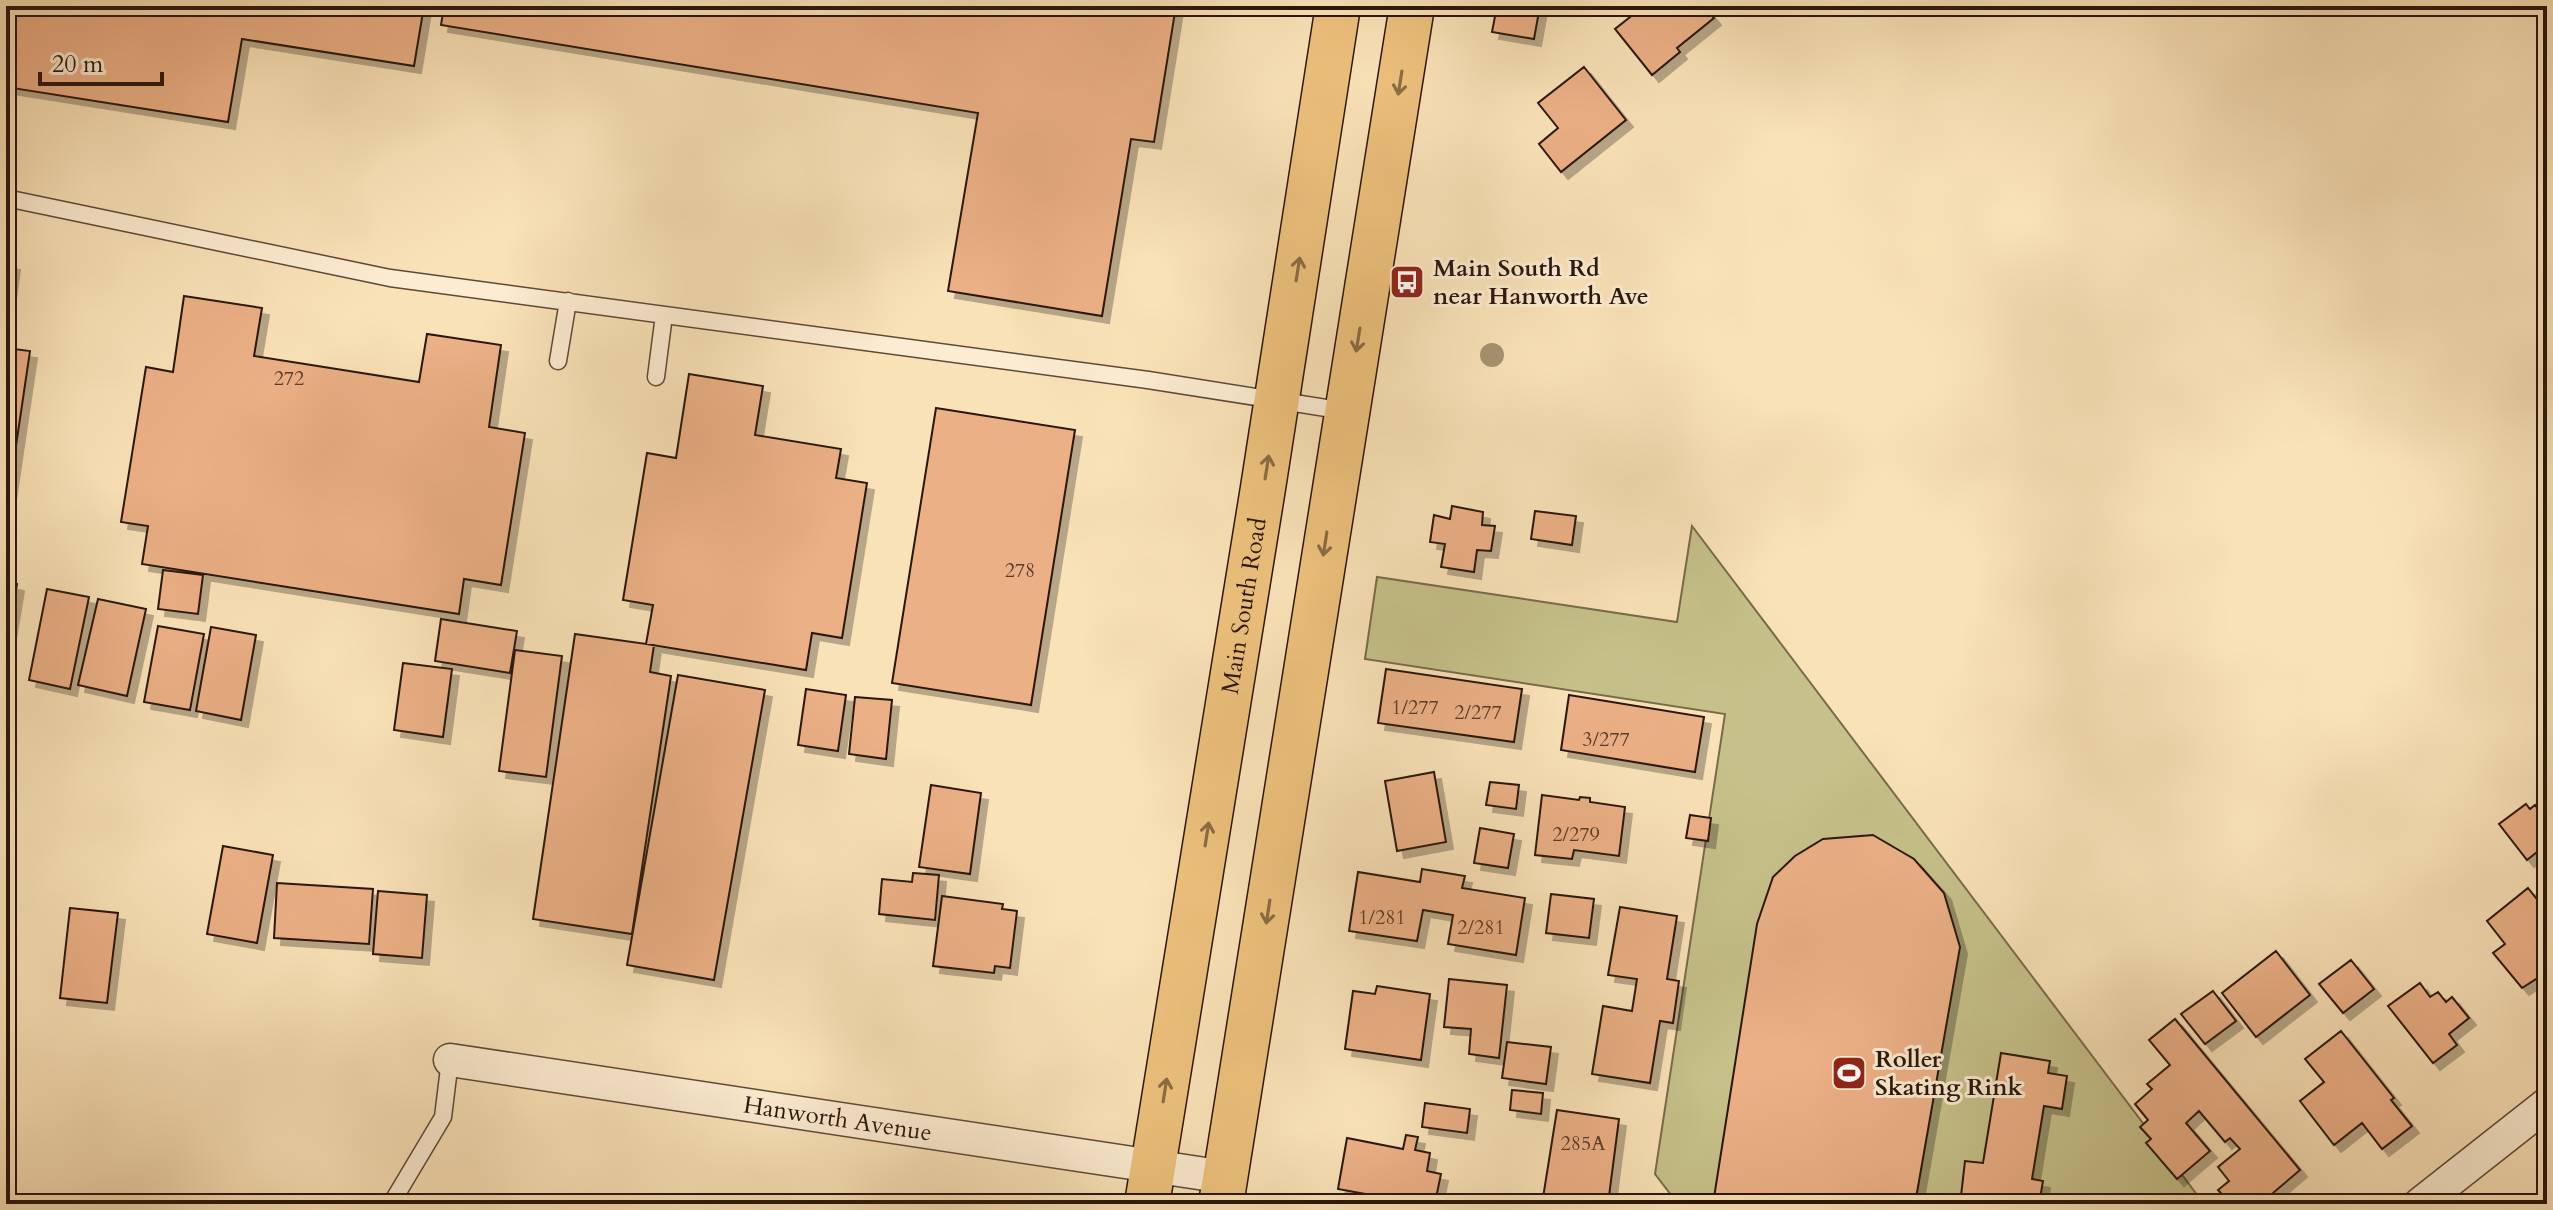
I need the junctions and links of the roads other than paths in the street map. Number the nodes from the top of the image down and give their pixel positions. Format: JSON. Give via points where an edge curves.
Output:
{"nodes":[{"id":1,"x":1338,"y":6,"type":"edge"},
{"id":2,"x":1412,"y":6,"type":"edge"},
{"id":3,"x":6,"y":198,"type":"edge"},
{"id":4,"x":568,"y":301,"type":"junction"},
{"id":5,"x":664,"y":315,"type":"junction"},
{"id":6,"x":558,"y":361,"type":"dead end"},
{"id":7,"x":656,"y":377,"type":"dead end"},
{"id":8,"x":1277,"y":401,"type":"junction"},
{"id":9,"x":1346,"y":412,"type":"junction"},
{"id":10,"x":450,"y":1060,"type":"joint"},
{"id":11,"x":2547,"y":1104,"type":"edge"},
{"id":12,"x":1150,"y":1186,"type":"edge"},
{"id":13,"x":1223,"y":1191,"type":"edge"},
{"id":14,"x":391,"y":1204,"type":"edge"},
{"id":15,"x":2420,"y":1204,"type":"edge"}],
"edges":[{"from":8,"to":1,"type":"main road","name":"Main South Road","one_way":true},
{"from":2,"to":9,"type":"main road","one_way":true},
{"from":3,"to":4,"type":"lane","via":[[390,278]]},
{"from":4,"to":5,"type":"lane"},
{"from":4,"to":6,"type":"lane"},
{"from":5,"to":7,"type":"lane"},
{"from":5,"to":8,"type":"lane"},
{"from":8,"to":9,"type":"lane"},
{"from":12,"to":8,"type":"main road","name":"Main South Road","one_way":true},
{"from":9,"to":13,"type":"main road","one_way":true},
{"from":10,"to":12,"type":"street","name":"Hanworth Avenue"},
{"from":10,"to":14,"type":"lane","via":[[443,1117]]},
{"from":11,"to":15,"type":"street"},
{"from":12,"to":13,"type":"street","name":"Hanworth Avenue"}]}
